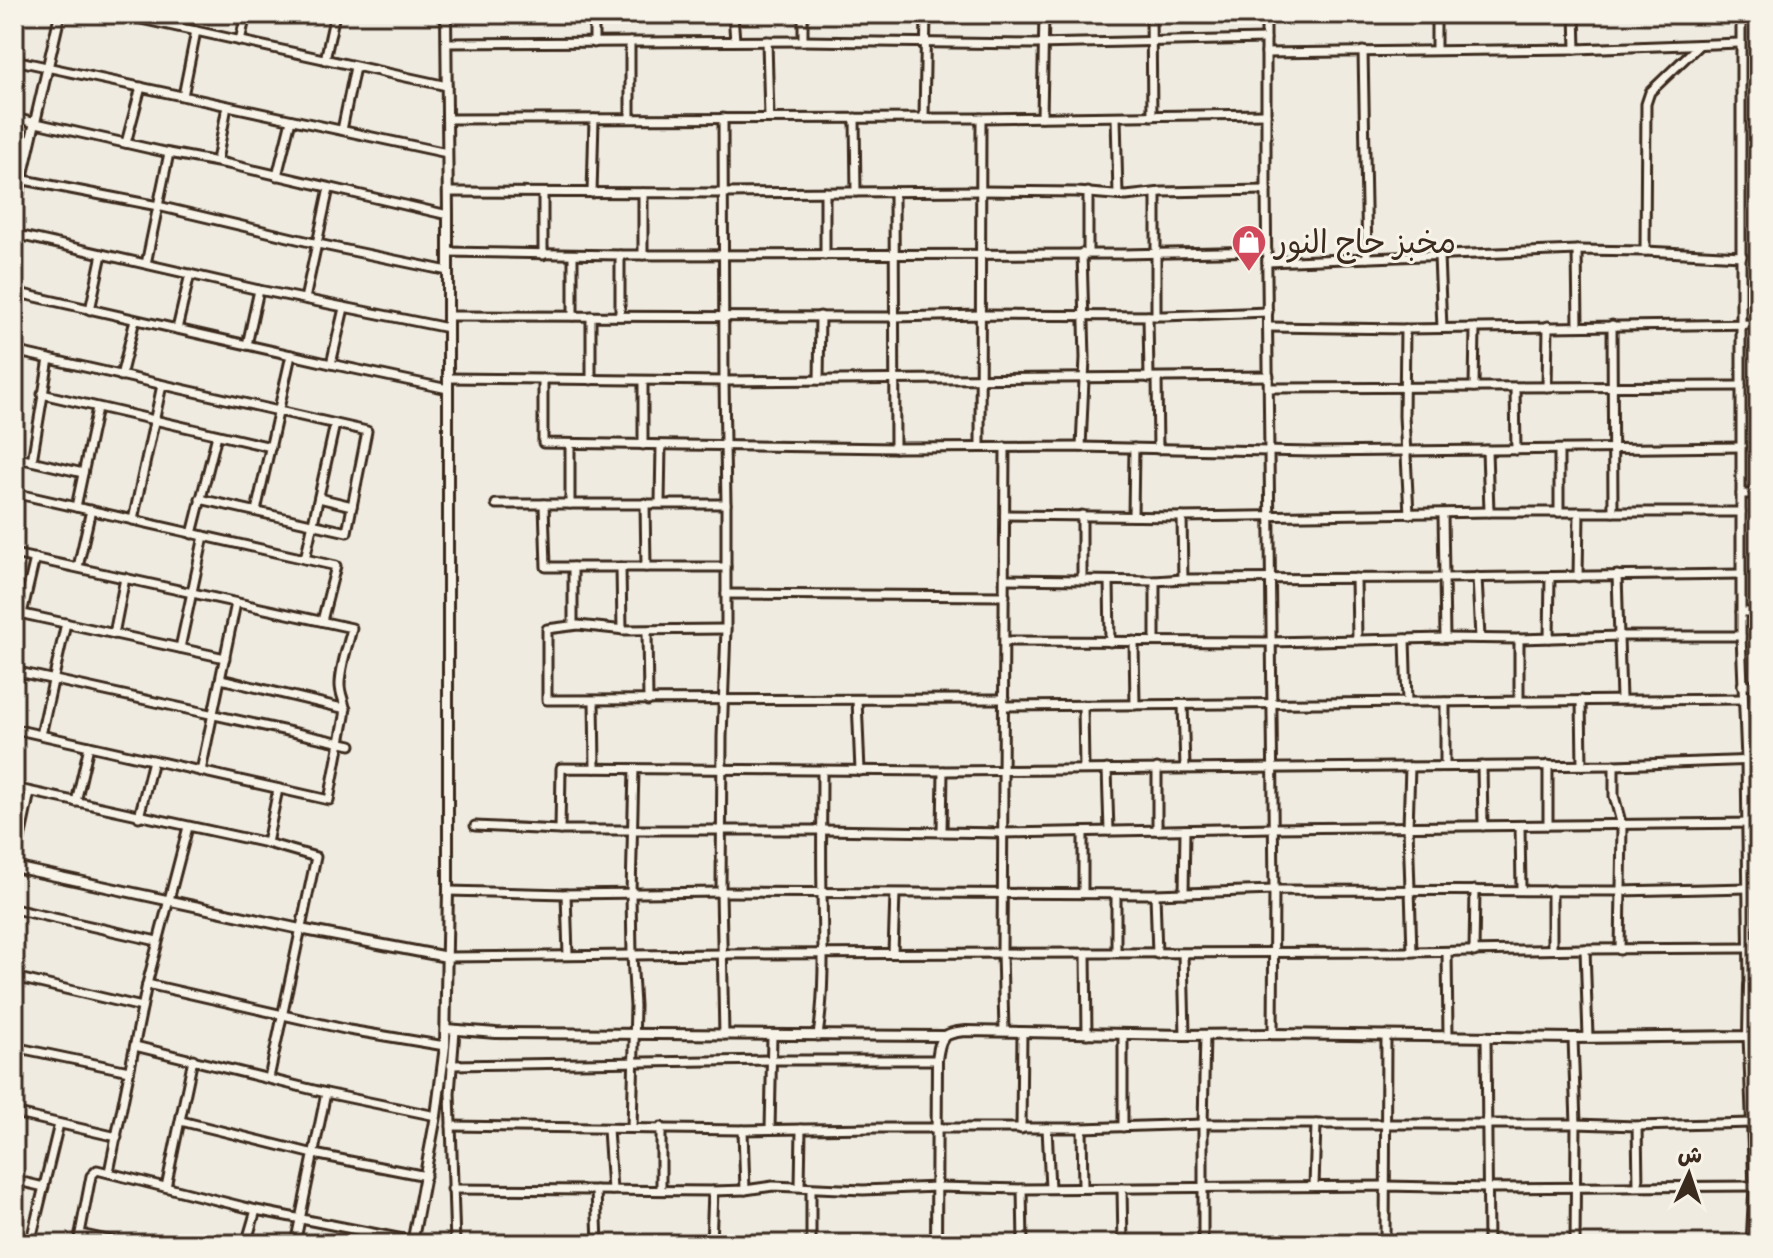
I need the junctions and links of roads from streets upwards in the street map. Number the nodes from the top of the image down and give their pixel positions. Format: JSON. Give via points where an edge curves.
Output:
{"nodes":[{"id":1,"x":60,"y":14,"type":"edge"},
{"id":2,"x":118,"y":14,"type":"edge"},
{"id":3,"x":246,"y":14,"type":"edge"},
{"id":4,"x":335,"y":14,"type":"edge"},
{"id":5,"x":446,"y":14,"type":"edge"},
{"id":6,"x":594,"y":14,"type":"edge"},
{"id":7,"x":733,"y":14,"type":"edge"},
{"id":8,"x":803,"y":14,"type":"edge"},
{"id":9,"x":926,"y":14,"type":"edge"},
{"id":10,"x":1044,"y":14,"type":"edge"},
{"id":11,"x":1151,"y":14,"type":"edge"},
{"id":12,"x":1266,"y":14,"type":"edge"},
{"id":13,"x":1436,"y":14,"type":"edge"},
{"id":14,"x":1575,"y":14,"type":"edge"},
{"id":15,"x":1741,"y":14,"type":"edge"},
{"id":16,"x":156,"y":18,"type":"edge"},
{"id":17,"x":196,"y":31,"type":"junction"},
{"id":18,"x":1266,"y":39,"type":"junction"},
{"id":19,"x":240,"y":41,"type":"junction"},
{"id":20,"x":735,"y":41,"type":"junction"},
{"id":21,"x":767,"y":41,"type":"junction"},
{"id":22,"x":803,"y":41,"type":"junction"},
{"id":23,"x":1152,"y":41,"type":"junction"},
{"id":24,"x":630,"y":42,"type":"junction"},
{"id":25,"x":926,"y":42,"type":"junction"},
{"id":26,"x":447,"y":43,"type":"junction"},
{"id":27,"x":594,"y":43,"type":"junction"},
{"id":28,"x":1740,"y":43,"type":"junction"},
{"id":29,"x":1044,"y":44,"type":"junction"},
{"id":30,"x":1699,"y":45,"type":"junction"},
{"id":31,"x":1576,"y":49,"type":"junction"},
{"id":32,"x":1436,"y":50,"type":"junction"},
{"id":33,"x":1363,"y":51,"type":"junction"},
{"id":34,"x":1266,"y":53,"type":"junction"},
{"id":35,"x":14,"y":60,"type":"edge"},
{"id":36,"x":325,"y":60,"type":"junction"},
{"id":37,"x":1759,"y":62,"type":"edge"},
{"id":38,"x":47,"y":67,"type":"junction"},
{"id":39,"x":355,"y":67,"type":"junction"},
{"id":40,"x":447,"y":86,"type":"junction"},
{"id":41,"x":141,"y":87,"type":"junction"},
{"id":42,"x":183,"y":96,"type":"junction"},
{"id":43,"x":1759,"y":98,"type":"edge"},
{"id":44,"x":227,"y":106,"type":"junction"},
{"id":45,"x":1266,"y":114,"type":"junction"},
{"id":46,"x":1152,"y":116,"type":"junction"},
{"id":47,"x":924,"y":117,"type":"junction"},
{"id":48,"x":1042,"y":117,"type":"junction"},
{"id":49,"x":1116,"y":117,"type":"junction"},
{"id":50,"x":14,"y":118,"type":"edge"},
{"id":51,"x":630,"y":118,"type":"junction"},
{"id":52,"x":723,"y":118,"type":"junction"},
{"id":53,"x":769,"y":118,"type":"junction"},
{"id":54,"x":855,"y":118,"type":"junction"},
{"id":55,"x":981,"y":118,"type":"junction"},
{"id":56,"x":447,"y":119,"type":"junction"},
{"id":57,"x":594,"y":119,"type":"junction"},
{"id":58,"x":291,"y":120,"type":"junction"},
{"id":59,"x":34,"y":122,"type":"junction"},
{"id":60,"x":342,"y":130,"type":"junction"},
{"id":61,"x":126,"y":143,"type":"junction"},
{"id":62,"x":169,"y":153,"type":"junction"},
{"id":63,"x":447,"y":153,"type":"junction"},
{"id":64,"x":217,"y":161,"type":"junction"},
{"id":65,"x":277,"y":176,"type":"junction"},
{"id":66,"x":18,"y":178,"type":"edge"},
{"id":67,"x":329,"y":188,"type":"junction"},
{"id":68,"x":1266,"y":190,"type":"junction"},
{"id":69,"x":980,"y":191,"type":"junction"},
{"id":70,"x":448,"y":192,"type":"junction"},
{"id":71,"x":825,"y":192,"type":"junction"},
{"id":72,"x":856,"y":192,"type":"junction"},
{"id":73,"x":894,"y":192,"type":"junction"},
{"id":74,"x":1088,"y":192,"type":"junction"},
{"id":75,"x":543,"y":193,"type":"junction"},
{"id":76,"x":592,"y":193,"type":"junction"},
{"id":77,"x":643,"y":193,"type":"junction"},
{"id":78,"x":723,"y":193,"type":"junction"},
{"id":79,"x":1156,"y":193,"type":"junction"},
{"id":80,"x":1118,"y":195,"type":"junction"},
{"id":81,"x":158,"y":206,"type":"junction"},
{"id":82,"x":14,"y":213,"type":"edge"},
{"id":83,"x":448,"y":215,"type":"junction"},
{"id":84,"x":14,"y":234,"type":"edge"},
{"id":85,"x":318,"y":244,"type":"junction"},
{"id":86,"x":1577,"y":250,"type":"junction"},
{"id":87,"x":1267,"y":251,"type":"junction"},
{"id":88,"x":1645,"y":251,"type":"junction"},
{"id":89,"x":448,"y":252,"type":"junction"},
{"id":90,"x":980,"y":253,"type":"junction"},
{"id":91,"x":1085,"y":253,"type":"junction"},
{"id":92,"x":1156,"y":253,"type":"junction"},
{"id":93,"x":102,"y":254,"type":"junction"},
{"id":94,"x":543,"y":255,"type":"junction"},
{"id":95,"x":620,"y":255,"type":"junction"},
{"id":96,"x":643,"y":255,"type":"junction"},
{"id":97,"x":723,"y":255,"type":"junction"},
{"id":98,"x":825,"y":255,"type":"junction"},
{"id":99,"x":893,"y":255,"type":"junction"},
{"id":100,"x":573,"y":256,"type":"junction"},
{"id":101,"x":1439,"y":256,"type":"junction"},
{"id":102,"x":1742,"y":256,"type":"junction"},
{"id":103,"x":1367,"y":258,"type":"junction"},
{"id":104,"x":1267,"y":262,"type":"junction"},
{"id":105,"x":146,"y":264,"type":"junction"},
{"id":106,"x":448,"y":271,"type":"junction"},
{"id":107,"x":190,"y":274,"type":"junction"},
{"id":108,"x":259,"y":290,"type":"junction"},
{"id":109,"x":14,"y":292,"type":"edge"},
{"id":110,"x":305,"y":299,"type":"junction"},
{"id":111,"x":344,"y":308,"type":"junction"},
{"id":112,"x":90,"y":310,"type":"junction"},
{"id":113,"x":1268,"y":312,"type":"junction"},
{"id":114,"x":981,"y":315,"type":"junction"},
{"id":115,"x":1083,"y":315,"type":"junction"},
{"id":116,"x":448,"y":316,"type":"junction"},
{"id":117,"x":573,"y":316,"type":"junction"},
{"id":118,"x":591,"y":316,"type":"junction"},
{"id":119,"x":620,"y":316,"type":"junction"},
{"id":120,"x":723,"y":316,"type":"junction"},
{"id":121,"x":820,"y":316,"type":"junction"},
{"id":122,"x":1152,"y":316,"type":"junction"},
{"id":123,"x":893,"y":317,"type":"junction"},
{"id":124,"x":135,"y":320,"type":"junction"},
{"id":125,"x":1742,"y":324,"type":"junction"},
{"id":126,"x":1759,"y":324,"type":"edge"},
{"id":127,"x":1612,"y":325,"type":"junction"},
{"id":128,"x":1548,"y":326,"type":"junction"},
{"id":129,"x":1578,"y":326,"type":"junction"},
{"id":130,"x":1268,"y":327,"type":"junction"},
{"id":131,"x":448,"y":328,"type":"junction"},
{"id":132,"x":1442,"y":328,"type":"junction"},
{"id":133,"x":1475,"y":328,"type":"junction"},
{"id":134,"x":177,"y":329,"type":"junction"},
{"id":135,"x":1405,"y":329,"type":"junction"},
{"id":136,"x":247,"y":345,"type":"junction"},
{"id":137,"x":14,"y":351,"type":"edge"},
{"id":138,"x":291,"y":355,"type":"junction"},
{"id":139,"x":49,"y":359,"type":"junction"},
{"id":140,"x":331,"y":364,"type":"junction"},
{"id":141,"x":121,"y":376,"type":"junction"},
{"id":142,"x":1269,"y":376,"type":"junction"},
{"id":143,"x":1084,"y":377,"type":"junction"},
{"id":144,"x":448,"y":378,"type":"junction"},
{"id":145,"x":1153,"y":378,"type":"junction"},
{"id":146,"x":543,"y":379,"type":"junction"},
{"id":147,"x":893,"y":379,"type":"junction"},
{"id":148,"x":591,"y":380,"type":"junction"},
{"id":149,"x":819,"y":380,"type":"junction"},
{"id":150,"x":980,"y":380,"type":"junction"},
{"id":151,"x":643,"y":381,"type":"junction"},
{"id":152,"x":724,"y":381,"type":"junction"},
{"id":153,"x":162,"y":385,"type":"junction"},
{"id":154,"x":1741,"y":386,"type":"junction"},
{"id":155,"x":1404,"y":387,"type":"junction"},
{"id":156,"x":1474,"y":387,"type":"junction"},
{"id":157,"x":1547,"y":387,"type":"junction"},
{"id":158,"x":1269,"y":388,"type":"junction"},
{"id":159,"x":1515,"y":388,"type":"junction"},
{"id":160,"x":1614,"y":388,"type":"junction"},
{"id":161,"x":448,"y":389,"type":"junction"},
{"id":162,"x":42,"y":394,"type":"junction"},
{"id":163,"x":97,"y":408,"type":"junction"},
{"id":164,"x":279,"y":412,"type":"junction"},
{"id":165,"x":154,"y":420,"type":"junction"},
{"id":166,"x":335,"y":424,"type":"junction"},
{"id":167,"x":217,"y":435,"type":"junction"},
{"id":168,"x":570,"y":444,"type":"junction"},
{"id":169,"x":643,"y":445,"type":"junction"},
{"id":170,"x":661,"y":446,"type":"junction"},
{"id":171,"x":725,"y":446,"type":"junction"},
{"id":172,"x":271,"y":447,"type":"junction"},
{"id":173,"x":980,"y":447,"type":"junction"},
{"id":174,"x":1005,"y":447,"type":"junction"},
{"id":175,"x":1081,"y":447,"type":"junction"},
{"id":176,"x":1741,"y":447,"type":"junction"},
{"id":177,"x":895,"y":448,"type":"junction"},
{"id":178,"x":1134,"y":448,"type":"junction"},
{"id":179,"x":1158,"y":449,"type":"junction"},
{"id":180,"x":1614,"y":449,"type":"junction"},
{"id":181,"x":1269,"y":450,"type":"junction"},
{"id":182,"x":1487,"y":450,"type":"junction"},
{"id":183,"x":1516,"y":450,"type":"junction"},
{"id":184,"x":1559,"y":450,"type":"junction"},
{"id":185,"x":1406,"y":452,"type":"junction"},
{"id":186,"x":14,"y":457,"type":"edge"},
{"id":187,"x":32,"y":461,"type":"junction"},
{"id":188,"x":83,"y":473,"type":"junction"},
{"id":189,"x":14,"y":493,"type":"edge"},
{"id":190,"x":1741,"y":494,"type":"junction"},
{"id":191,"x":1759,"y":494,"type":"edge"},
{"id":192,"x":319,"y":498,"type":"junction"},
{"id":193,"x":200,"y":499,"type":"junction"},
{"id":194,"x":660,"y":502,"type":"junction"},
{"id":195,"x":645,"y":503,"type":"junction"},
{"id":196,"x":496,"y":504,"type":"dead end"},
{"id":197,"x":544,"y":504,"type":"junction"},
{"id":198,"x":570,"y":504,"type":"junction"},
{"id":199,"x":726,"y":504,"type":"junction"},
{"id":200,"x":352,"y":506,"type":"junction"},
{"id":201,"x":76,"y":507,"type":"junction"},
{"id":202,"x":91,"y":510,"type":"junction"},
{"id":203,"x":256,"y":511,"type":"junction"},
{"id":204,"x":1489,"y":512,"type":"junction"},
{"id":205,"x":1559,"y":512,"type":"junction"},
{"id":206,"x":1579,"y":512,"type":"junction"},
{"id":207,"x":1613,"y":512,"type":"junction"},
{"id":208,"x":1741,"y":512,"type":"junction"},
{"id":209,"x":1409,"y":514,"type":"junction"},
{"id":210,"x":1443,"y":514,"type":"junction"},
{"id":211,"x":1005,"y":515,"type":"junction"},
{"id":212,"x":1082,"y":515,"type":"junction"},
{"id":213,"x":1133,"y":516,"type":"junction"},
{"id":214,"x":1270,"y":516,"type":"junction"},
{"id":215,"x":1182,"y":517,"type":"junction"},
{"id":216,"x":133,"y":520,"type":"junction"},
{"id":217,"x":313,"y":524,"type":"junction"},
{"id":218,"x":192,"y":534,"type":"junction"},
{"id":219,"x":204,"y":536,"type":"junction"},
{"id":220,"x":14,"y":554,"type":"edge"},
{"id":221,"x":35,"y":558,"type":"junction"},
{"id":222,"x":305,"y":559,"type":"junction"},
{"id":223,"x":78,"y":567,"type":"junction"},
{"id":224,"x":573,"y":567,"type":"junction"},
{"id":225,"x":621,"y":567,"type":"junction"},
{"id":226,"x":646,"y":567,"type":"junction"},
{"id":227,"x":726,"y":567,"type":"junction"},
{"id":228,"x":1741,"y":574,"type":"junction"},
{"id":229,"x":1617,"y":575,"type":"junction"},
{"id":230,"x":1477,"y":577,"type":"junction"},
{"id":231,"x":1550,"y":577,"type":"junction"},
{"id":232,"x":1578,"y":577,"type":"junction"},
{"id":233,"x":125,"y":578,"type":"junction"},
{"id":234,"x":1270,"y":578,"type":"junction"},
{"id":235,"x":1356,"y":578,"type":"junction"},
{"id":236,"x":1444,"y":578,"type":"junction"},
{"id":237,"x":1005,"y":579,"type":"junction"},
{"id":238,"x":1183,"y":579,"type":"junction"},
{"id":239,"x":1082,"y":580,"type":"junction"},
{"id":240,"x":1109,"y":581,"type":"junction"},
{"id":241,"x":1155,"y":581,"type":"junction"},
{"id":242,"x":192,"y":594,"type":"junction"},
{"id":243,"x":726,"y":594,"type":"junction"},
{"id":244,"x":1005,"y":596,"type":"junction"},
{"id":245,"x":236,"y":603,"type":"junction"},
{"id":246,"x":1741,"y":612,"type":"junction"},
{"id":247,"x":1759,"y":612,"type":"edge"},
{"id":248,"x":18,"y":613,"type":"edge"},
{"id":249,"x":322,"y":621,"type":"junction"},
{"id":250,"x":66,"y":623,"type":"junction"},
{"id":251,"x":573,"y":625,"type":"junction"},
{"id":252,"x":726,"y":629,"type":"junction"},
{"id":253,"x":622,"y":630,"type":"junction"},
{"id":254,"x":647,"y":631,"type":"junction"},
{"id":255,"x":114,"y":634,"type":"junction"},
{"id":256,"x":1620,"y":636,"type":"junction"},
{"id":257,"x":1741,"y":636,"type":"junction"},
{"id":258,"x":1445,"y":638,"type":"junction"},
{"id":259,"x":1480,"y":638,"type":"junction"},
{"id":260,"x":1549,"y":638,"type":"junction"},
{"id":261,"x":1405,"y":639,"type":"junction"},
{"id":262,"x":1519,"y":639,"type":"junction"},
{"id":263,"x":1357,"y":640,"type":"junction"},
{"id":264,"x":1005,"y":641,"type":"junction"},
{"id":265,"x":1134,"y":641,"type":"junction"},
{"id":266,"x":1155,"y":641,"type":"junction"},
{"id":267,"x":1110,"y":642,"type":"junction"},
{"id":268,"x":1271,"y":642,"type":"junction"},
{"id":269,"x":180,"y":648,"type":"junction"},
{"id":270,"x":225,"y":658,"type":"junction"},
{"id":271,"x":14,"y":671,"type":"edge"},
{"id":272,"x":221,"y":679,"type":"junction"},
{"id":273,"x":54,"y":680,"type":"junction"},
{"id":274,"x":1742,"y":685,"type":"junction"},
{"id":275,"x":1759,"y":685,"type":"edge"},
{"id":276,"x":1621,"y":699,"type":"junction"},
{"id":277,"x":1743,"y":699,"type":"junction"},
{"id":278,"x":723,"y":700,"type":"junction"},
{"id":279,"x":857,"y":700,"type":"junction"},
{"id":280,"x":1519,"y":700,"type":"junction"},
{"id":281,"x":1581,"y":700,"type":"junction"},
{"id":282,"x":594,"y":701,"type":"junction"},
{"id":283,"x":648,"y":701,"type":"junction"},
{"id":284,"x":1004,"y":702,"type":"junction"},
{"id":285,"x":1407,"y":702,"type":"junction"},
{"id":286,"x":1445,"y":702,"type":"junction"},
{"id":287,"x":1271,"y":703,"type":"junction"},
{"id":288,"x":1083,"y":705,"type":"junction"},
{"id":289,"x":1135,"y":705,"type":"junction"},
{"id":290,"x":1183,"y":705,"type":"junction"},
{"id":291,"x":346,"y":709,"type":"junction"},
{"id":292,"x":213,"y":715,"type":"junction"},
{"id":293,"x":14,"y":729,"type":"edge"},
{"id":294,"x":41,"y":735,"type":"junction"},
{"id":295,"x":341,"y":743,"type":"junction"},
{"id":296,"x":351,"y":745,"type":"dead end"},
{"id":297,"x":89,"y":746,"type":"junction"},
{"id":298,"x":153,"y":760,"type":"junction"},
{"id":299,"x":1746,"y":760,"type":"junction"},
{"id":300,"x":1759,"y":760,"type":"edge"},
{"id":301,"x":1548,"y":765,"type":"junction"},
{"id":302,"x":1582,"y":765,"type":"junction"},
{"id":303,"x":1614,"y":765,"type":"junction"},
{"id":304,"x":1445,"y":766,"type":"junction"},
{"id":305,"x":1482,"y":766,"type":"junction"},
{"id":306,"x":1185,"y":767,"type":"junction"},
{"id":307,"x":1272,"y":767,"type":"junction"},
{"id":308,"x":1410,"y":767,"type":"junction"},
{"id":309,"x":595,"y":768,"type":"junction"},
{"id":310,"x":722,"y":768,"type":"junction"},
{"id":311,"x":1157,"y":768,"type":"junction"},
{"id":312,"x":634,"y":769,"type":"junction"},
{"id":313,"x":1084,"y":769,"type":"junction"},
{"id":314,"x":1107,"y":769,"type":"junction"},
{"id":315,"x":822,"y":770,"type":"junction"},
{"id":316,"x":1003,"y":770,"type":"junction"},
{"id":317,"x":201,"y":771,"type":"junction"},
{"id":318,"x":860,"y":771,"type":"junction"},
{"id":319,"x":943,"y":771,"type":"junction"},
{"id":320,"x":14,"y":788,"type":"edge"},
{"id":321,"x":278,"y":789,"type":"junction"},
{"id":322,"x":30,"y":792,"type":"junction"},
{"id":323,"x":76,"y":802,"type":"junction"},
{"id":324,"x":139,"y":817,"type":"junction"},
{"id":325,"x":1746,"y":823,"type":"junction"},
{"id":326,"x":1759,"y":823,"type":"edge"},
{"id":327,"x":1548,"y":825,"type":"junction"},
{"id":328,"x":475,"y":826,"type":"dead end"},
{"id":329,"x":1483,"y":826,"type":"junction"},
{"id":330,"x":1520,"y":826,"type":"junction"},
{"id":331,"x":1622,"y":826,"type":"junction"},
{"id":332,"x":188,"y":827,"type":"junction"},
{"id":333,"x":1408,"y":827,"type":"junction"},
{"id":334,"x":1273,"y":828,"type":"junction"},
{"id":335,"x":560,"y":830,"type":"junction"},
{"id":336,"x":633,"y":830,"type":"junction"},
{"id":337,"x":822,"y":830,"type":"junction"},
{"id":338,"x":1157,"y":830,"type":"junction"},
{"id":339,"x":1185,"y":830,"type":"junction"},
{"id":340,"x":722,"y":831,"type":"junction"},
{"id":341,"x":942,"y":831,"type":"junction"},
{"id":342,"x":1109,"y":831,"type":"junction"},
{"id":343,"x":1083,"y":832,"type":"junction"},
{"id":344,"x":1003,"y":833,"type":"junction"},
{"id":345,"x":267,"y":843,"type":"junction"},
{"id":346,"x":14,"y":867,"type":"edge"},
{"id":347,"x":1748,"y":888,"type":"junction"},
{"id":348,"x":1521,"y":889,"type":"junction"},
{"id":349,"x":1274,"y":890,"type":"junction"},
{"id":350,"x":1409,"y":890,"type":"junction"},
{"id":351,"x":1475,"y":890,"type":"junction"},
{"id":352,"x":1552,"y":890,"type":"junction"},
{"id":353,"x":448,"y":891,"type":"junction"},
{"id":354,"x":1620,"y":891,"type":"junction"},
{"id":355,"x":721,"y":892,"type":"junction"},
{"id":356,"x":631,"y":893,"type":"junction"},
{"id":357,"x":822,"y":893,"type":"junction"},
{"id":358,"x":1083,"y":893,"type":"junction"},
{"id":359,"x":1184,"y":893,"type":"junction"},
{"id":360,"x":566,"y":894,"type":"junction"},
{"id":361,"x":895,"y":894,"type":"junction"},
{"id":362,"x":1002,"y":894,"type":"junction"},
{"id":363,"x":1116,"y":894,"type":"junction"},
{"id":364,"x":1155,"y":894,"type":"junction"},
{"id":365,"x":169,"y":900,"type":"junction"},
{"id":366,"x":14,"y":909,"type":"edge"},
{"id":367,"x":300,"y":929,"type":"junction"},
{"id":368,"x":157,"y":941,"type":"junction"},
{"id":369,"x":1748,"y":948,"type":"junction"},
{"id":370,"x":1552,"y":949,"type":"junction"},
{"id":371,"x":1585,"y":949,"type":"junction"},
{"id":372,"x":1620,"y":950,"type":"junction"},
{"id":373,"x":1116,"y":952,"type":"junction"},
{"id":374,"x":1273,"y":952,"type":"junction"},
{"id":375,"x":1412,"y":952,"type":"junction"},
{"id":376,"x":1447,"y":952,"type":"junction"},
{"id":377,"x":1474,"y":952,"type":"junction"},
{"id":378,"x":893,"y":953,"type":"junction"},
{"id":379,"x":1002,"y":953,"type":"junction"},
{"id":380,"x":1086,"y":953,"type":"junction"},
{"id":381,"x":723,"y":954,"type":"junction"},
{"id":382,"x":1157,"y":954,"type":"junction"},
{"id":383,"x":1183,"y":954,"type":"junction"},
{"id":384,"x":568,"y":955,"type":"junction"},
{"id":385,"x":824,"y":955,"type":"junction"},
{"id":386,"x":632,"y":956,"type":"junction"},
{"id":387,"x":447,"y":957,"type":"junction"},
{"id":388,"x":14,"y":977,"type":"edge"},
{"id":389,"x":147,"y":984,"type":"junction"},
{"id":390,"x":1749,"y":985,"type":"junction"},
{"id":391,"x":1759,"y":985,"type":"edge"},
{"id":392,"x":142,"y":1007,"type":"junction"},
{"id":393,"x":281,"y":1014,"type":"junction"},
{"id":394,"x":450,"y":1030,"type":"junction"},
{"id":395,"x":1004,"y":1031,"type":"junction"},
{"id":396,"x":1022,"y":1032,"type":"junction"},
{"id":397,"x":1087,"y":1034,"type":"junction"},
{"id":398,"x":1123,"y":1034,"type":"junction"},
{"id":399,"x":1273,"y":1034,"type":"junction"},
{"id":400,"x":634,"y":1035,"type":"junction"},
{"id":401,"x":724,"y":1035,"type":"junction"},
{"id":402,"x":1185,"y":1035,"type":"junction"},
{"id":403,"x":1205,"y":1035,"type":"junction"},
{"id":404,"x":1386,"y":1035,"type":"junction"},
{"id":405,"x":1448,"y":1035,"type":"junction"},
{"id":406,"x":772,"y":1036,"type":"junction"},
{"id":407,"x":818,"y":1036,"type":"junction"},
{"id":408,"x":943,"y":1036,"type":"junction"},
{"id":409,"x":1486,"y":1036,"type":"junction"},
{"id":410,"x":1748,"y":1036,"type":"junction"},
{"id":411,"x":1588,"y":1037,"type":"junction"},
{"id":412,"x":1573,"y":1038,"type":"junction"},
{"id":413,"x":135,"y":1046,"type":"junction"},
{"id":414,"x":445,"y":1046,"type":"junction"},
{"id":415,"x":14,"y":1047,"type":"edge"},
{"id":416,"x":193,"y":1059,"type":"junction"},
{"id":417,"x":771,"y":1060,"type":"junction"},
{"id":418,"x":937,"y":1060,"type":"junction"},
{"id":419,"x":633,"y":1062,"type":"junction"},
{"id":420,"x":451,"y":1065,"type":"junction"},
{"id":421,"x":1759,"y":1068,"type":"edge"},
{"id":422,"x":1749,"y":1069,"type":"junction"},
{"id":423,"x":129,"y":1071,"type":"junction"},
{"id":424,"x":269,"y":1078,"type":"junction"},
{"id":425,"x":326,"y":1093,"type":"junction"},
{"id":426,"x":14,"y":1113,"type":"edge"},
{"id":427,"x":436,"y":1116,"type":"junction"},
{"id":428,"x":181,"y":1121,"type":"junction"},
{"id":429,"x":1752,"y":1123,"type":"junction"},
{"id":430,"x":59,"y":1124,"type":"junction"},
{"id":431,"x":1203,"y":1124,"type":"junction"},
{"id":432,"x":1316,"y":1124,"type":"junction"},
{"id":433,"x":1576,"y":1124,"type":"junction"},
{"id":434,"x":1385,"y":1125,"type":"junction"},
{"id":435,"x":1486,"y":1125,"type":"junction"},
{"id":436,"x":451,"y":1126,"type":"junction"},
{"id":437,"x":1637,"y":1126,"type":"junction"},
{"id":438,"x":661,"y":1127,"type":"junction"},
{"id":439,"x":1123,"y":1127,"type":"junction"},
{"id":440,"x":632,"y":1128,"type":"junction"},
{"id":441,"x":935,"y":1128,"type":"junction"},
{"id":442,"x":1047,"y":1128,"type":"junction"},
{"id":443,"x":1082,"y":1128,"type":"junction"},
{"id":444,"x":608,"y":1129,"type":"junction"},
{"id":445,"x":770,"y":1129,"type":"junction"},
{"id":446,"x":801,"y":1129,"type":"junction"},
{"id":447,"x":1021,"y":1129,"type":"junction"},
{"id":448,"x":743,"y":1130,"type":"junction"},
{"id":449,"x":117,"y":1137,"type":"junction"},
{"id":450,"x":314,"y":1154,"type":"junction"},
{"id":451,"x":109,"y":1172,"type":"junction"},
{"id":452,"x":426,"y":1176,"type":"junction"},
{"id":453,"x":14,"y":1180,"type":"edge"},
{"id":454,"x":800,"y":1186,"type":"junction"},
{"id":455,"x":1314,"y":1186,"type":"junction"},
{"id":456,"x":1385,"y":1186,"type":"junction"},
{"id":457,"x":1638,"y":1186,"type":"junction"},
{"id":458,"x":1754,"y":1186,"type":"junction"},
{"id":459,"x":44,"y":1187,"type":"junction"},
{"id":460,"x":166,"y":1187,"type":"junction"},
{"id":461,"x":937,"y":1187,"type":"junction"},
{"id":462,"x":1083,"y":1187,"type":"junction"},
{"id":463,"x":1204,"y":1187,"type":"junction"},
{"id":464,"x":1575,"y":1187,"type":"junction"},
{"id":465,"x":1050,"y":1188,"type":"junction"},
{"id":466,"x":1122,"y":1188,"type":"junction"},
{"id":467,"x":1486,"y":1188,"type":"junction"},
{"id":468,"x":452,"y":1189,"type":"junction"},
{"id":469,"x":811,"y":1189,"type":"junction"},
{"id":470,"x":1022,"y":1189,"type":"junction"},
{"id":471,"x":596,"y":1190,"type":"junction"},
{"id":472,"x":612,"y":1190,"type":"junction"},
{"id":473,"x":661,"y":1190,"type":"junction"},
{"id":474,"x":745,"y":1190,"type":"junction"},
{"id":475,"x":713,"y":1191,"type":"junction"},
{"id":476,"x":1757,"y":1205,"type":"edge"},
{"id":477,"x":256,"y":1210,"type":"junction"},
{"id":478,"x":301,"y":1220,"type":"junction"},
{"id":479,"x":80,"y":1234,"type":"junction"},
{"id":480,"x":412,"y":1243,"type":"edge"},
{"id":481,"x":30,"y":1244,"type":"edge"},
{"id":482,"x":78,"y":1244,"type":"edge"},
{"id":483,"x":126,"y":1244,"type":"edge"},
{"id":484,"x":246,"y":1244,"type":"edge"},
{"id":485,"x":295,"y":1244,"type":"edge"},
{"id":486,"x":455,"y":1244,"type":"edge"},
{"id":487,"x":598,"y":1244,"type":"edge"},
{"id":488,"x":711,"y":1244,"type":"edge"},
{"id":489,"x":811,"y":1244,"type":"edge"},
{"id":490,"x":936,"y":1244,"type":"edge"},
{"id":491,"x":1023,"y":1244,"type":"edge"},
{"id":492,"x":1123,"y":1244,"type":"edge"},
{"id":493,"x":1203,"y":1244,"type":"edge"},
{"id":494,"x":1385,"y":1244,"type":"edge"},
{"id":495,"x":1488,"y":1244,"type":"edge"},
{"id":496,"x":1575,"y":1244,"type":"edge"},
{"id":497,"x":1751,"y":1244,"type":"edge"}],
"edges":[{"from":1,"to":38,"type":"street"},
{"from":2,"to":16,"type":"street"},
{"from":3,"to":19,"type":"street"},
{"from":4,"to":36,"type":"street"},
{"from":5,"to":26,"type":"street"},
{"from":6,"to":27,"type":"street"},
{"from":7,"to":20,"type":"street"},
{"from":8,"to":22,"type":"street"},
{"from":9,"to":25,"type":"street"},
{"from":10,"to":29,"type":"street"},
{"from":11,"to":23,"type":"street"},
{"from":12,"to":18,"type":"street"},
{"from":13,"to":32,"type":"street"},
{"from":14,"to":31,"type":"street"},
{"from":15,"to":28,"type":"street"},
{"from":16,"to":17,"type":"street"},
{"from":17,"to":19,"type":"street"},
{"from":17,"to":42,"type":"street"},
{"from":18,"to":23,"type":"street"},
{"from":18,"to":34,"type":"street"},
{"from":19,"to":36,"type":"street"},
{"from":20,"to":21,"type":"street"},
{"from":20,"to":24,"type":"street"},
{"from":21,"to":22,"type":"street"},
{"from":21,"to":53,"type":"street"},
{"from":22,"to":25,"type":"street"},
{"from":23,"to":29,"type":"street"},
{"from":23,"to":46,"type":"street"},
{"from":24,"to":27,"type":"street"},
{"from":24,"to":51,"type":"street"},
{"from":25,"to":29,"type":"street"},
{"from":25,"to":47,"type":"street"},
{"from":26,"to":27,"type":"street"},
{"from":26,"to":40,"type":"street"},
{"from":28,"to":30,"type":"street"},
{"from":28,"to":102,"type":"street"},
{"from":29,"to":48,"type":"street"},
{"from":30,"to":31,"type":"street"},
{"from":30,"to":88,"type":"street","via":[[1650,92],[1646,104]]},
{"from":31,"to":32,"type":"street"},
{"from":32,"to":33,"type":"street"},
{"from":33,"to":34,"type":"street"},
{"from":33,"to":103,"type":"street"},
{"from":34,"to":45,"type":"street"},
{"from":35,"to":38,"type":"street"},
{"from":36,"to":39,"type":"street"},
{"from":37,"to":43,"type":"street"},
{"from":38,"to":41,"type":"street"},
{"from":38,"to":59,"type":"street"},
{"from":39,"to":40,"type":"street"},
{"from":39,"to":60,"type":"street"},
{"from":40,"to":56,"type":"street"},
{"from":41,"to":42,"type":"street"},
{"from":41,"to":61,"type":"street"},
{"from":42,"to":44,"type":"street"},
{"from":44,"to":58,"type":"street"},
{"from":44,"to":64,"type":"street"},
{"from":45,"to":46,"type":"street"},
{"from":45,"to":68,"type":"street"},
{"from":46,"to":49,"type":"street"},
{"from":47,"to":54,"type":"street"},
{"from":47,"to":55,"type":"street"},
{"from":48,"to":49,"type":"street"},
{"from":48,"to":55,"type":"street"},
{"from":49,"to":80,"type":"street"},
{"from":50,"to":59,"type":"street"},
{"from":51,"to":52,"type":"street"},
{"from":51,"to":57,"type":"street"},
{"from":52,"to":53,"type":"street"},
{"from":52,"to":78,"type":"street"},
{"from":53,"to":54,"type":"street"},
{"from":54,"to":72,"type":"street"},
{"from":55,"to":69,"type":"street"},
{"from":56,"to":57,"type":"street"},
{"from":56,"to":63,"type":"street"},
{"from":57,"to":76,"type":"street"},
{"from":58,"to":60,"type":"street"},
{"from":58,"to":65,"type":"street"},
{"from":59,"to":61,"type":"street"},
{"from":59,"to":66,"type":"street"},
{"from":60,"to":63,"type":"street"},
{"from":61,"to":62,"type":"street"},
{"from":62,"to":64,"type":"street"},
{"from":62,"to":81,"type":"street"},
{"from":63,"to":70,"type":"street"},
{"from":64,"to":65,"type":"street"},
{"from":65,"to":67,"type":"street"},
{"from":66,"to":81,"type":"street"},
{"from":66,"to":82,"type":"street"},
{"from":67,"to":83,"type":"street"},
{"from":67,"to":85,"type":"street"},
{"from":68,"to":79,"type":"street"},
{"from":68,"to":87,"type":"street"},
{"from":69,"to":73,"type":"street"},
{"from":69,"to":74,"type":"street"},
{"from":69,"to":90,"type":"street"},
{"from":70,"to":75,"type":"street"},
{"from":70,"to":83,"type":"street"},
{"from":71,"to":72,"type":"street"},
{"from":71,"to":78,"type":"street"},
{"from":71,"to":98,"type":"street"},
{"from":72,"to":73,"type":"street"},
{"from":73,"to":99,"type":"street"},
{"from":74,"to":80,"type":"street"},
{"from":74,"to":91,"type":"street"},
{"from":75,"to":76,"type":"street"},
{"from":75,"to":94,"type":"street"},
{"from":76,"to":77,"type":"street"},
{"from":77,"to":78,"type":"street"},
{"from":77,"to":96,"type":"street"},
{"from":78,"to":97,"type":"street"},
{"from":79,"to":80,"type":"street"},
{"from":79,"to":92,"type":"street"},
{"from":81,"to":85,"type":"street"},
{"from":81,"to":105,"type":"street"},
{"from":83,"to":89,"type":"street"},
{"from":84,"to":93,"type":"street"},
{"from":85,"to":106,"type":"street"},
{"from":85,"to":110,"type":"street"},
{"from":86,"to":88,"type":"street"},
{"from":86,"to":101,"type":"street"},
{"from":86,"to":129,"type":"street"},
{"from":87,"to":92,"type":"street"},
{"from":87,"to":104,"type":"street"},
{"from":88,"to":102,"type":"street"},
{"from":89,"to":94,"type":"street"},
{"from":89,"to":106,"type":"street"},
{"from":90,"to":91,"type":"street"},
{"from":90,"to":99,"type":"street"},
{"from":90,"to":114,"type":"street"},
{"from":91,"to":92,"type":"street"},
{"from":91,"to":115,"type":"street"},
{"from":92,"to":122,"type":"street"},
{"from":93,"to":105,"type":"street"},
{"from":93,"to":112,"type":"street"},
{"from":94,"to":100,"type":"street"},
{"from":95,"to":96,"type":"street"},
{"from":95,"to":100,"type":"street"},
{"from":95,"to":119,"type":"street"},
{"from":96,"to":97,"type":"street"},
{"from":97,"to":98,"type":"street"},
{"from":97,"to":120,"type":"street"},
{"from":98,"to":99,"type":"street"},
{"from":99,"to":123,"type":"street"},
{"from":100,"to":117,"type":"street"},
{"from":101,"to":103,"type":"street"},
{"from":101,"to":132,"type":"street"},
{"from":102,"to":125,"type":"street"},
{"from":103,"to":104,"type":"street"},
{"from":104,"to":113,"type":"street"},
{"from":105,"to":107,"type":"street"},
{"from":106,"to":116,"type":"street"},
{"from":107,"to":108,"type":"street"},
{"from":107,"to":134,"type":"street"},
{"from":108,"to":110,"type":"street"},
{"from":108,"to":136,"type":"street"},
{"from":109,"to":112,"type":"street"},
{"from":110,"to":111,"type":"street"},
{"from":111,"to":131,"type":"street"},
{"from":111,"to":140,"type":"street"},
{"from":112,"to":124,"type":"street"},
{"from":113,"to":122,"type":"street"},
{"from":113,"to":130,"type":"street"},
{"from":114,"to":115,"type":"street"},
{"from":114,"to":123,"type":"street"},
{"from":114,"to":150,"type":"street"},
{"from":115,"to":122,"type":"street"},
{"from":115,"to":143,"type":"street"},
{"from":116,"to":117,"type":"street"},
{"from":116,"to":131,"type":"street"},
{"from":117,"to":118,"type":"street"},
{"from":118,"to":119,"type":"street"},
{"from":118,"to":148,"type":"street"},
{"from":119,"to":120,"type":"street"},
{"from":120,"to":121,"type":"street"},
{"from":120,"to":152,"type":"street"},
{"from":121,"to":123,"type":"street"},
{"from":121,"to":149,"type":"street"},
{"from":122,"to":145,"type":"street"},
{"from":123,"to":147,"type":"street"},
{"from":124,"to":134,"type":"street"},
{"from":124,"to":141,"type":"street"},
{"from":125,"to":126,"type":"street"},
{"from":125,"to":127,"type":"street"},
{"from":125,"to":154,"type":"street"},
{"from":127,"to":129,"type":"street"},
{"from":127,"to":160,"type":"street"},
{"from":128,"to":129,"type":"street"},
{"from":128,"to":133,"type":"street"},
{"from":128,"to":157,"type":"street"},
{"from":130,"to":135,"type":"street"},
{"from":130,"to":142,"type":"street"},
{"from":131,"to":144,"type":"street"},
{"from":132,"to":133,"type":"street"},
{"from":132,"to":135,"type":"street"},
{"from":133,"to":156,"type":"street"},
{"from":134,"to":136,"type":"street"},
{"from":135,"to":155,"type":"street"},
{"from":136,"to":138,"type":"street"},
{"from":137,"to":139,"type":"street"},
{"from":138,"to":140,"type":"street"},
{"from":138,"to":164,"type":"street"},
{"from":139,"to":141,"type":"street"},
{"from":139,"to":162,"type":"street"},
{"from":140,"to":161,"type":"street"},
{"from":141,"to":153,"type":"street"},
{"from":142,"to":145,"type":"street"},
{"from":142,"to":158,"type":"street"},
{"from":143,"to":145,"type":"street"},
{"from":143,"to":150,"type":"street"},
{"from":143,"to":175,"type":"street"},
{"from":144,"to":146,"type":"street"},
{"from":144,"to":161,"type":"street"},
{"from":145,"to":179,"type":"street"},
{"from":146,"to":148,"type":"street"},
{"from":146,"to":168,"type":"street","via":[[543,443]]},
{"from":147,"to":149,"type":"street"},
{"from":147,"to":150,"type":"street"},
{"from":147,"to":177,"type":"street"},
{"from":148,"to":151,"type":"street"},
{"from":149,"to":152,"type":"street"},
{"from":150,"to":173,"type":"street"},
{"from":151,"to":152,"type":"street"},
{"from":151,"to":169,"type":"street"},
{"from":152,"to":171,"type":"street"},
{"from":153,"to":164,"type":"street"},
{"from":153,"to":165,"type":"street"},
{"from":154,"to":160,"type":"street"},
{"from":154,"to":176,"type":"street"},
{"from":155,"to":156,"type":"street"},
{"from":155,"to":158,"type":"street"},
{"from":155,"to":185,"type":"street"},
{"from":156,"to":159,"type":"street"},
{"from":157,"to":159,"type":"street"},
{"from":157,"to":160,"type":"street"},
{"from":158,"to":181,"type":"street"},
{"from":159,"to":183,"type":"street"},
{"from":160,"to":180,"type":"street"},
{"from":161,"to":353,"type":"street"},
{"from":162,"to":163,"type":"street"},
{"from":162,"to":187,"type":"street"},
{"from":163,"to":165,"type":"street"},
{"from":163,"to":188,"type":"street"},
{"from":164,"to":166,"type":"street"},
{"from":164,"to":172,"type":"street"},
{"from":165,"to":167,"type":"street"},
{"from":165,"to":216,"type":"street"},
{"from":166,"to":192,"type":"street"},
{"from":166,"to":200,"type":"street","via":[[367,431]]},
{"from":167,"to":172,"type":"street"},
{"from":167,"to":193,"type":"street"},
{"from":168,"to":169,"type":"street"},
{"from":168,"to":198,"type":"street"},
{"from":169,"to":170,"type":"street"},
{"from":170,"to":171,"type":"street"},
{"from":170,"to":194,"type":"street"},
{"from":171,"to":177,"type":"street"},
{"from":171,"to":199,"type":"street"},
{"from":172,"to":203,"type":"street"},
{"from":173,"to":174,"type":"street"},
{"from":173,"to":177,"type":"street"},
{"from":174,"to":175,"type":"street"},
{"from":174,"to":211,"type":"street"},
{"from":175,"to":178,"type":"street"},
{"from":176,"to":180,"type":"street"},
{"from":176,"to":190,"type":"street"},
{"from":178,"to":179,"type":"street"},
{"from":178,"to":213,"type":"street"},
{"from":179,"to":181,"type":"street"},
{"from":180,"to":184,"type":"street"},
{"from":180,"to":207,"type":"street"},
{"from":181,"to":185,"type":"street"},
{"from":181,"to":214,"type":"street"},
{"from":182,"to":183,"type":"street"},
{"from":182,"to":185,"type":"street"},
{"from":182,"to":204,"type":"street"},
{"from":183,"to":184,"type":"street"},
{"from":184,"to":205,"type":"street"},
{"from":185,"to":209,"type":"street"},
{"from":186,"to":187,"type":"street"},
{"from":187,"to":188,"type":"street"},
{"from":188,"to":201,"type":"street"},
{"from":189,"to":201,"type":"street"},
{"from":190,"to":191,"type":"street"},
{"from":190,"to":208,"type":"street"},
{"from":192,"to":200,"type":"street"},
{"from":192,"to":217,"type":"street"},
{"from":193,"to":203,"type":"street"},
{"from":193,"to":218,"type":"street"},
{"from":194,"to":195,"type":"street"},
{"from":194,"to":199,"type":"street"},
{"from":195,"to":198,"type":"street"},
{"from":195,"to":226,"type":"street"},
{"from":196,"to":197,"type":"street"},
{"from":197,"to":198,"type":"street"},
{"from":197,"to":224,"type":"street","via":[[546,567]]},
{"from":199,"to":227,"type":"street"},
{"from":200,"to":217,"type":"street","via":[[347,532]]},
{"from":201,"to":202,"type":"street"},
{"from":202,"to":216,"type":"street"},
{"from":202,"to":223,"type":"street"},
{"from":203,"to":217,"type":"street"},
{"from":204,"to":205,"type":"street"},
{"from":204,"to":210,"type":"street"},
{"from":205,"to":206,"type":"street"},
{"from":206,"to":207,"type":"street"},
{"from":206,"to":232,"type":"street"},
{"from":207,"to":208,"type":"street"},
{"from":208,"to":228,"type":"street"},
{"from":209,"to":210,"type":"street"},
{"from":209,"to":214,"type":"street"},
{"from":210,"to":236,"type":"street"},
{"from":211,"to":212,"type":"street"},
{"from":211,"to":237,"type":"street"},
{"from":212,"to":213,"type":"street"},
{"from":212,"to":239,"type":"street"},
{"from":213,"to":215,"type":"street"},
{"from":214,"to":215,"type":"street"},
{"from":214,"to":234,"type":"street"},
{"from":215,"to":238,"type":"street"},
{"from":216,"to":218,"type":"street"},
{"from":217,"to":222,"type":"street"},
{"from":218,"to":219,"type":"street"},
{"from":219,"to":222,"type":"street"},
{"from":219,"to":242,"type":"street"},
{"from":220,"to":221,"type":"street"},
{"from":221,"to":223,"type":"street"},
{"from":221,"to":248,"type":"street"},
{"from":222,"to":249,"type":"street","via":[[336,566]]},
{"from":223,"to":233,"type":"street"},
{"from":224,"to":225,"type":"street"},
{"from":224,"to":251,"type":"street"},
{"from":225,"to":226,"type":"street"},
{"from":225,"to":253,"type":"street"},
{"from":226,"to":227,"type":"street"},
{"from":227,"to":243,"type":"street"},
{"from":228,"to":229,"type":"street"},
{"from":228,"to":246,"type":"street"},
{"from":229,"to":232,"type":"street"},
{"from":229,"to":256,"type":"street"},
{"from":230,"to":231,"type":"street"},
{"from":230,"to":236,"type":"street"},
{"from":230,"to":259,"type":"street"},
{"from":231,"to":232,"type":"street"},
{"from":231,"to":260,"type":"street"},
{"from":233,"to":242,"type":"street"},
{"from":233,"to":255,"type":"street"},
{"from":234,"to":235,"type":"street"},
{"from":234,"to":238,"type":"street"},
{"from":234,"to":268,"type":"street"},
{"from":235,"to":236,"type":"street"},
{"from":235,"to":263,"type":"street"},
{"from":236,"to":258,"type":"street"},
{"from":237,"to":239,"type":"street"},
{"from":237,"to":244,"type":"street"},
{"from":238,"to":241,"type":"street"},
{"from":239,"to":240,"type":"street"},
{"from":240,"to":241,"type":"street"},
{"from":240,"to":267,"type":"street"},
{"from":241,"to":266,"type":"street"},
{"from":242,"to":245,"type":"street"},
{"from":242,"to":269,"type":"street"},
{"from":243,"to":244,"type":"street"},
{"from":243,"to":252,"type":"street"},
{"from":244,"to":264,"type":"street"},
{"from":245,"to":249,"type":"street"},
{"from":245,"to":270,"type":"street"},
{"from":246,"to":247,"type":"street"},
{"from":246,"to":257,"type":"street"},
{"from":248,"to":250,"type":"street"},
{"from":249,"to":291,"type":"street","via":[[352,628],[340,682]]},
{"from":250,"to":255,"type":"street"},
{"from":250,"to":273,"type":"street"},
{"from":251,"to":253,"type":"street"},
{"from":251,"to":282,"type":"street","via":[[547,629],[547,700]]},
{"from":252,"to":254,"type":"street"},
{"from":252,"to":278,"type":"street"},
{"from":253,"to":254,"type":"street"},
{"from":254,"to":283,"type":"street"},
{"from":255,"to":269,"type":"street"},
{"from":256,"to":257,"type":"street"},
{"from":256,"to":260,"type":"street"},
{"from":256,"to":276,"type":"street"},
{"from":257,"to":274,"type":"street"},
{"from":258,"to":259,"type":"street"},
{"from":258,"to":261,"type":"street"},
{"from":259,"to":262,"type":"street"},
{"from":260,"to":262,"type":"street"},
{"from":261,"to":263,"type":"street"},
{"from":261,"to":285,"type":"street"},
{"from":262,"to":280,"type":"street"},
{"from":263,"to":268,"type":"street"},
{"from":264,"to":267,"type":"street"},
{"from":264,"to":284,"type":"street"},
{"from":265,"to":266,"type":"street"},
{"from":265,"to":267,"type":"street"},
{"from":265,"to":289,"type":"street"},
{"from":266,"to":268,"type":"street"},
{"from":268,"to":287,"type":"street"},
{"from":269,"to":270,"type":"street"},
{"from":270,"to":272,"type":"street"},
{"from":271,"to":273,"type":"street"},
{"from":272,"to":291,"type":"street"},
{"from":272,"to":292,"type":"street"},
{"from":273,"to":292,"type":"street"},
{"from":273,"to":294,"type":"street"},
{"from":274,"to":275,"type":"street"},
{"from":274,"to":277,"type":"street"},
{"from":276,"to":277,"type":"street"},
{"from":276,"to":281,"type":"street"},
{"from":277,"to":299,"type":"street"},
{"from":278,"to":279,"type":"street"},
{"from":278,"to":283,"type":"street"},
{"from":278,"to":310,"type":"street"},
{"from":279,"to":284,"type":"street"},
{"from":279,"to":318,"type":"street"},
{"from":280,"to":281,"type":"street"},
{"from":280,"to":286,"type":"street"},
{"from":281,"to":302,"type":"street"},
{"from":282,"to":283,"type":"street"},
{"from":282,"to":309,"type":"street"},
{"from":284,"to":288,"type":"street"},
{"from":284,"to":316,"type":"street"},
{"from":285,"to":286,"type":"street"},
{"from":285,"to":287,"type":"street"},
{"from":286,"to":304,"type":"street"},
{"from":287,"to":290,"type":"street"},
{"from":287,"to":307,"type":"street"},
{"from":288,"to":289,"type":"street"},
{"from":288,"to":313,"type":"street"},
{"from":289,"to":290,"type":"street"},
{"from":290,"to":306,"type":"street"},
{"from":291,"to":295,"type":"street"},
{"from":292,"to":295,"type":"street"},
{"from":292,"to":317,"type":"street"},
{"from":293,"to":294,"type":"street"},
{"from":294,"to":297,"type":"street"},
{"from":295,"to":296,"type":"street"},
{"from":295,"to":321,"type":"street","via":[[329,800]]},
{"from":297,"to":298,"type":"street"},
{"from":297,"to":323,"type":"street"},
{"from":298,"to":317,"type":"street"},
{"from":298,"to":324,"type":"street"},
{"from":299,"to":300,"type":"street"},
{"from":299,"to":303,"type":"street"},
{"from":299,"to":325,"type":"street"},
{"from":301,"to":302,"type":"street"},
{"from":301,"to":305,"type":"street"},
{"from":301,"to":327,"type":"street"},
{"from":302,"to":303,"type":"street"},
{"from":303,"to":331,"type":"street","via":[[1614,796]]},
{"from":304,"to":305,"type":"street"},
{"from":304,"to":308,"type":"street"},
{"from":305,"to":329,"type":"street"},
{"from":306,"to":307,"type":"street"},
{"from":306,"to":311,"type":"street"},
{"from":307,"to":308,"type":"street"},
{"from":307,"to":334,"type":"street"},
{"from":308,"to":333,"type":"street"},
{"from":309,"to":312,"type":"street"},
{"from":309,"to":335,"type":"street","via":[[561,768]]},
{"from":310,"to":312,"type":"street"},
{"from":310,"to":315,"type":"street"},
{"from":310,"to":340,"type":"street"},
{"from":311,"to":314,"type":"street"},
{"from":311,"to":338,"type":"street"},
{"from":312,"to":336,"type":"street"},
{"from":313,"to":314,"type":"street"},
{"from":313,"to":316,"type":"street"},
{"from":314,"to":342,"type":"street"},
{"from":315,"to":318,"type":"street"},
{"from":315,"to":337,"type":"street"},
{"from":316,"to":319,"type":"street"},
{"from":316,"to":344,"type":"street"},
{"from":317,"to":321,"type":"street"},
{"from":318,"to":319,"type":"street"},
{"from":319,"to":341,"type":"street"},
{"from":320,"to":322,"type":"street"},
{"from":321,"to":345,"type":"street"},
{"from":322,"to":323,"type":"street"},
{"from":322,"to":346,"type":"street"},
{"from":323,"to":324,"type":"street"},
{"from":324,"to":332,"type":"street"},
{"from":325,"to":326,"type":"street"},
{"from":325,"to":331,"type":"street"},
{"from":325,"to":347,"type":"street"},
{"from":327,"to":330,"type":"street"},
{"from":327,"to":331,"type":"street"},
{"from":328,"to":335,"type":"street"},
{"from":329,"to":330,"type":"street"},
{"from":329,"to":333,"type":"street"},
{"from":330,"to":348,"type":"street"},
{"from":331,"to":354,"type":"street"},
{"from":332,"to":345,"type":"street"},
{"from":332,"to":365,"type":"street"},
{"from":333,"to":334,"type":"street"},
{"from":333,"to":350,"type":"street"},
{"from":334,"to":339,"type":"street"},
{"from":334,"to":349,"type":"street"},
{"from":335,"to":336,"type":"street"},
{"from":336,"to":340,"type":"street"},
{"from":336,"to":356,"type":"street"},
{"from":337,"to":340,"type":"street"},
{"from":337,"to":341,"type":"street"},
{"from":337,"to":357,"type":"street"},
{"from":338,"to":339,"type":"street"},
{"from":338,"to":342,"type":"street"},
{"from":339,"to":359,"type":"street"},
{"from":340,"to":355,"type":"street"},
{"from":341,"to":344,"type":"street"},
{"from":342,"to":343,"type":"street"},
{"from":343,"to":344,"type":"street"},
{"from":343,"to":358,"type":"street"},
{"from":344,"to":362,"type":"street"},
{"from":345,"to":367,"type":"street","via":[[316,857]]},
{"from":346,"to":365,"type":"street"},
{"from":347,"to":354,"type":"street"},
{"from":347,"to":369,"type":"street"},
{"from":348,"to":351,"type":"street"},
{"from":348,"to":352,"type":"street"},
{"from":349,"to":350,"type":"street"},
{"from":349,"to":359,"type":"street"},
{"from":349,"to":374,"type":"street"},
{"from":350,"to":351,"type":"street"},
{"from":350,"to":375,"type":"street"},
{"from":351,"to":377,"type":"street"},
{"from":352,"to":354,"type":"street"},
{"from":352,"to":370,"type":"street"},
{"from":353,"to":360,"type":"street"},
{"from":353,"to":387,"type":"street"},
{"from":354,"to":372,"type":"street"},
{"from":355,"to":356,"type":"street"},
{"from":355,"to":357,"type":"street"},
{"from":355,"to":381,"type":"street"},
{"from":356,"to":360,"type":"street"},
{"from":356,"to":386,"type":"street"},
{"from":357,"to":361,"type":"street"},
{"from":357,"to":385,"type":"street"},
{"from":358,"to":362,"type":"street"},
{"from":358,"to":363,"type":"street"},
{"from":359,"to":364,"type":"street"},
{"from":360,"to":384,"type":"street"},
{"from":361,"to":362,"type":"street"},
{"from":361,"to":378,"type":"street"},
{"from":362,"to":379,"type":"street"},
{"from":363,"to":364,"type":"street"},
{"from":363,"to":373,"type":"street"},
{"from":364,"to":382,"type":"street"},
{"from":365,"to":367,"type":"street"},
{"from":365,"to":368,"type":"street"},
{"from":366,"to":368,"type":"street"},
{"from":367,"to":387,"type":"street"},
{"from":367,"to":393,"type":"street"},
{"from":368,"to":389,"type":"street"},
{"from":369,"to":372,"type":"street"},
{"from":369,"to":390,"type":"street"},
{"from":370,"to":371,"type":"street"},
{"from":370,"to":377,"type":"street"},
{"from":371,"to":372,"type":"street"},
{"from":371,"to":411,"type":"street"},
{"from":373,"to":380,"type":"street"},
{"from":373,"to":382,"type":"street"},
{"from":374,"to":375,"type":"street"},
{"from":374,"to":383,"type":"street"},
{"from":374,"to":399,"type":"street"},
{"from":375,"to":376,"type":"street"},
{"from":376,"to":377,"type":"street"},
{"from":376,"to":405,"type":"street"},
{"from":378,"to":379,"type":"street"},
{"from":378,"to":385,"type":"street"},
{"from":379,"to":380,"type":"street"},
{"from":379,"to":395,"type":"street"},
{"from":380,"to":397,"type":"street"},
{"from":381,"to":385,"type":"street"},
{"from":381,"to":386,"type":"street"},
{"from":381,"to":401,"type":"street"},
{"from":382,"to":383,"type":"street"},
{"from":383,"to":402,"type":"street"},
{"from":384,"to":386,"type":"street"},
{"from":384,"to":387,"type":"street"},
{"from":385,"to":407,"type":"street"},
{"from":386,"to":400,"type":"street"},
{"from":387,"to":394,"type":"street"},
{"from":388,"to":392,"type":"street"},
{"from":389,"to":392,"type":"street"},
{"from":389,"to":393,"type":"street"},
{"from":390,"to":391,"type":"street"},
{"from":390,"to":410,"type":"street"},
{"from":392,"to":413,"type":"street"},
{"from":393,"to":414,"type":"street"},
{"from":393,"to":424,"type":"street"},
{"from":394,"to":400,"type":"street"},
{"from":394,"to":414,"type":"street"},
{"from":394,"to":420,"type":"street"},
{"from":395,"to":396,"type":"street"},
{"from":395,"to":408,"type":"street"},
{"from":396,"to":397,"type":"street"},
{"from":396,"to":447,"type":"street"},
{"from":397,"to":398,"type":"street"},
{"from":398,"to":402,"type":"street"},
{"from":398,"to":439,"type":"street"},
{"from":399,"to":403,"type":"street"},
{"from":399,"to":404,"type":"street"},
{"from":400,"to":401,"type":"street"},
{"from":400,"to":419,"type":"street"},
{"from":401,"to":406,"type":"street"},
{"from":402,"to":403,"type":"street"},
{"from":403,"to":431,"type":"street"},
{"from":404,"to":405,"type":"street"},
{"from":404,"to":434,"type":"street"},
{"from":405,"to":409,"type":"street"},
{"from":406,"to":407,"type":"street"},
{"from":406,"to":417,"type":"street"},
{"from":407,"to":408,"type":"street"},
{"from":408,"to":418,"type":"street"},
{"from":409,"to":412,"type":"street"},
{"from":409,"to":435,"type":"street"},
{"from":410,"to":411,"type":"street"},
{"from":410,"to":422,"type":"street"},
{"from":411,"to":412,"type":"street"},
{"from":412,"to":433,"type":"street"},
{"from":413,"to":416,"type":"street"},
{"from":413,"to":423,"type":"street"},
{"from":414,"to":427,"type":"street"},
{"from":415,"to":423,"type":"street"},
{"from":416,"to":424,"type":"street"},
{"from":416,"to":428,"type":"street"},
{"from":417,"to":418,"type":"street"},
{"from":417,"to":419,"type":"street"},
{"from":417,"to":445,"type":"street"},
{"from":418,"to":441,"type":"street"},
{"from":419,"to":420,"type":"street"},
{"from":419,"to":440,"type":"street"},
{"from":420,"to":436,"type":"street"},
{"from":421,"to":422,"type":"street"},
{"from":422,"to":429,"type":"street"},
{"from":423,"to":449,"type":"street"},
{"from":424,"to":425,"type":"street"},
{"from":425,"to":427,"type":"street"},
{"from":425,"to":450,"type":"street"},
{"from":426,"to":430,"type":"street"},
{"from":427,"to":452,"type":"street"},
{"from":428,"to":450,"type":"street"},
{"from":428,"to":460,"type":"street"},
{"from":429,"to":437,"type":"street"},
{"from":429,"to":458,"type":"street"},
{"from":430,"to":449,"type":"street"},
{"from":430,"to":459,"type":"street"},
{"from":431,"to":432,"type":"street"},
{"from":431,"to":439,"type":"street"},
{"from":431,"to":463,"type":"street"},
{"from":432,"to":434,"type":"street"},
{"from":432,"to":455,"type":"street"},
{"from":433,"to":435,"type":"street"},
{"from":433,"to":437,"type":"street"},
{"from":433,"to":464,"type":"street"},
{"from":434,"to":435,"type":"street"},
{"from":434,"to":456,"type":"street"},
{"from":435,"to":467,"type":"street"},
{"from":436,"to":444,"type":"street"},
{"from":436,"to":468,"type":"street"},
{"from":437,"to":457,"type":"street"},
{"from":438,"to":440,"type":"street"},
{"from":438,"to":448,"type":"street"},
{"from":438,"to":473,"type":"street"},
{"from":439,"to":443,"type":"street"},
{"from":440,"to":444,"type":"street"},
{"from":441,"to":446,"type":"street"},
{"from":441,"to":447,"type":"street"},
{"from":441,"to":461,"type":"street"},
{"from":442,"to":443,"type":"street"},
{"from":442,"to":447,"type":"street"},
{"from":442,"to":465,"type":"street"},
{"from":443,"to":462,"type":"street"},
{"from":444,"to":472,"type":"street"},
{"from":445,"to":446,"type":"street"},
{"from":445,"to":448,"type":"street"},
{"from":446,"to":454,"type":"street"},
{"from":448,"to":474,"type":"street"},
{"from":449,"to":451,"type":"street"},
{"from":450,"to":452,"type":"street"},
{"from":450,"to":478,"type":"street"},
{"from":451,"to":460,"type":"street"},
{"from":451,"to":479,"type":"street","via":[[97,1170],[91,1176]]},
{"from":452,"to":480,"type":"street"},
{"from":453,"to":459,"type":"street"},
{"from":454,"to":469,"type":"street"},
{"from":454,"to":474,"type":"street"},
{"from":455,"to":456,"type":"street"},
{"from":455,"to":463,"type":"street"},
{"from":456,"to":467,"type":"street"},
{"from":456,"to":494,"type":"street"},
{"from":457,"to":458,"type":"street"},
{"from":457,"to":464,"type":"street"},
{"from":458,"to":476,"type":"street"},
{"from":459,"to":481,"type":"street"},
{"from":460,"to":477,"type":"street"},
{"from":461,"to":469,"type":"street"},
{"from":461,"to":470,"type":"street"},
{"from":461,"to":490,"type":"street"},
{"from":462,"to":465,"type":"street"},
{"from":462,"to":466,"type":"street"},
{"from":463,"to":466,"type":"street"},
{"from":463,"to":493,"type":"street"},
{"from":464,"to":467,"type":"street"},
{"from":464,"to":496,"type":"street"},
{"from":465,"to":470,"type":"street"},
{"from":466,"to":492,"type":"street"},
{"from":467,"to":495,"type":"street"},
{"from":468,"to":471,"type":"street"},
{"from":468,"to":486,"type":"street"},
{"from":469,"to":489,"type":"street"},
{"from":470,"to":491,"type":"street"},
{"from":471,"to":472,"type":"street"},
{"from":471,"to":487,"type":"street"},
{"from":472,"to":473,"type":"street"},
{"from":473,"to":475,"type":"street"},
{"from":474,"to":475,"type":"street"},
{"from":475,"to":488,"type":"street"},
{"from":476,"to":497,"type":"street"},
{"from":477,"to":478,"type":"street"},
{"from":477,"to":484,"type":"street"},
{"from":478,"to":480,"type":"street"},
{"from":478,"to":485,"type":"street"},
{"from":479,"to":482,"type":"street"},
{"from":479,"to":483,"type":"street"}]}
